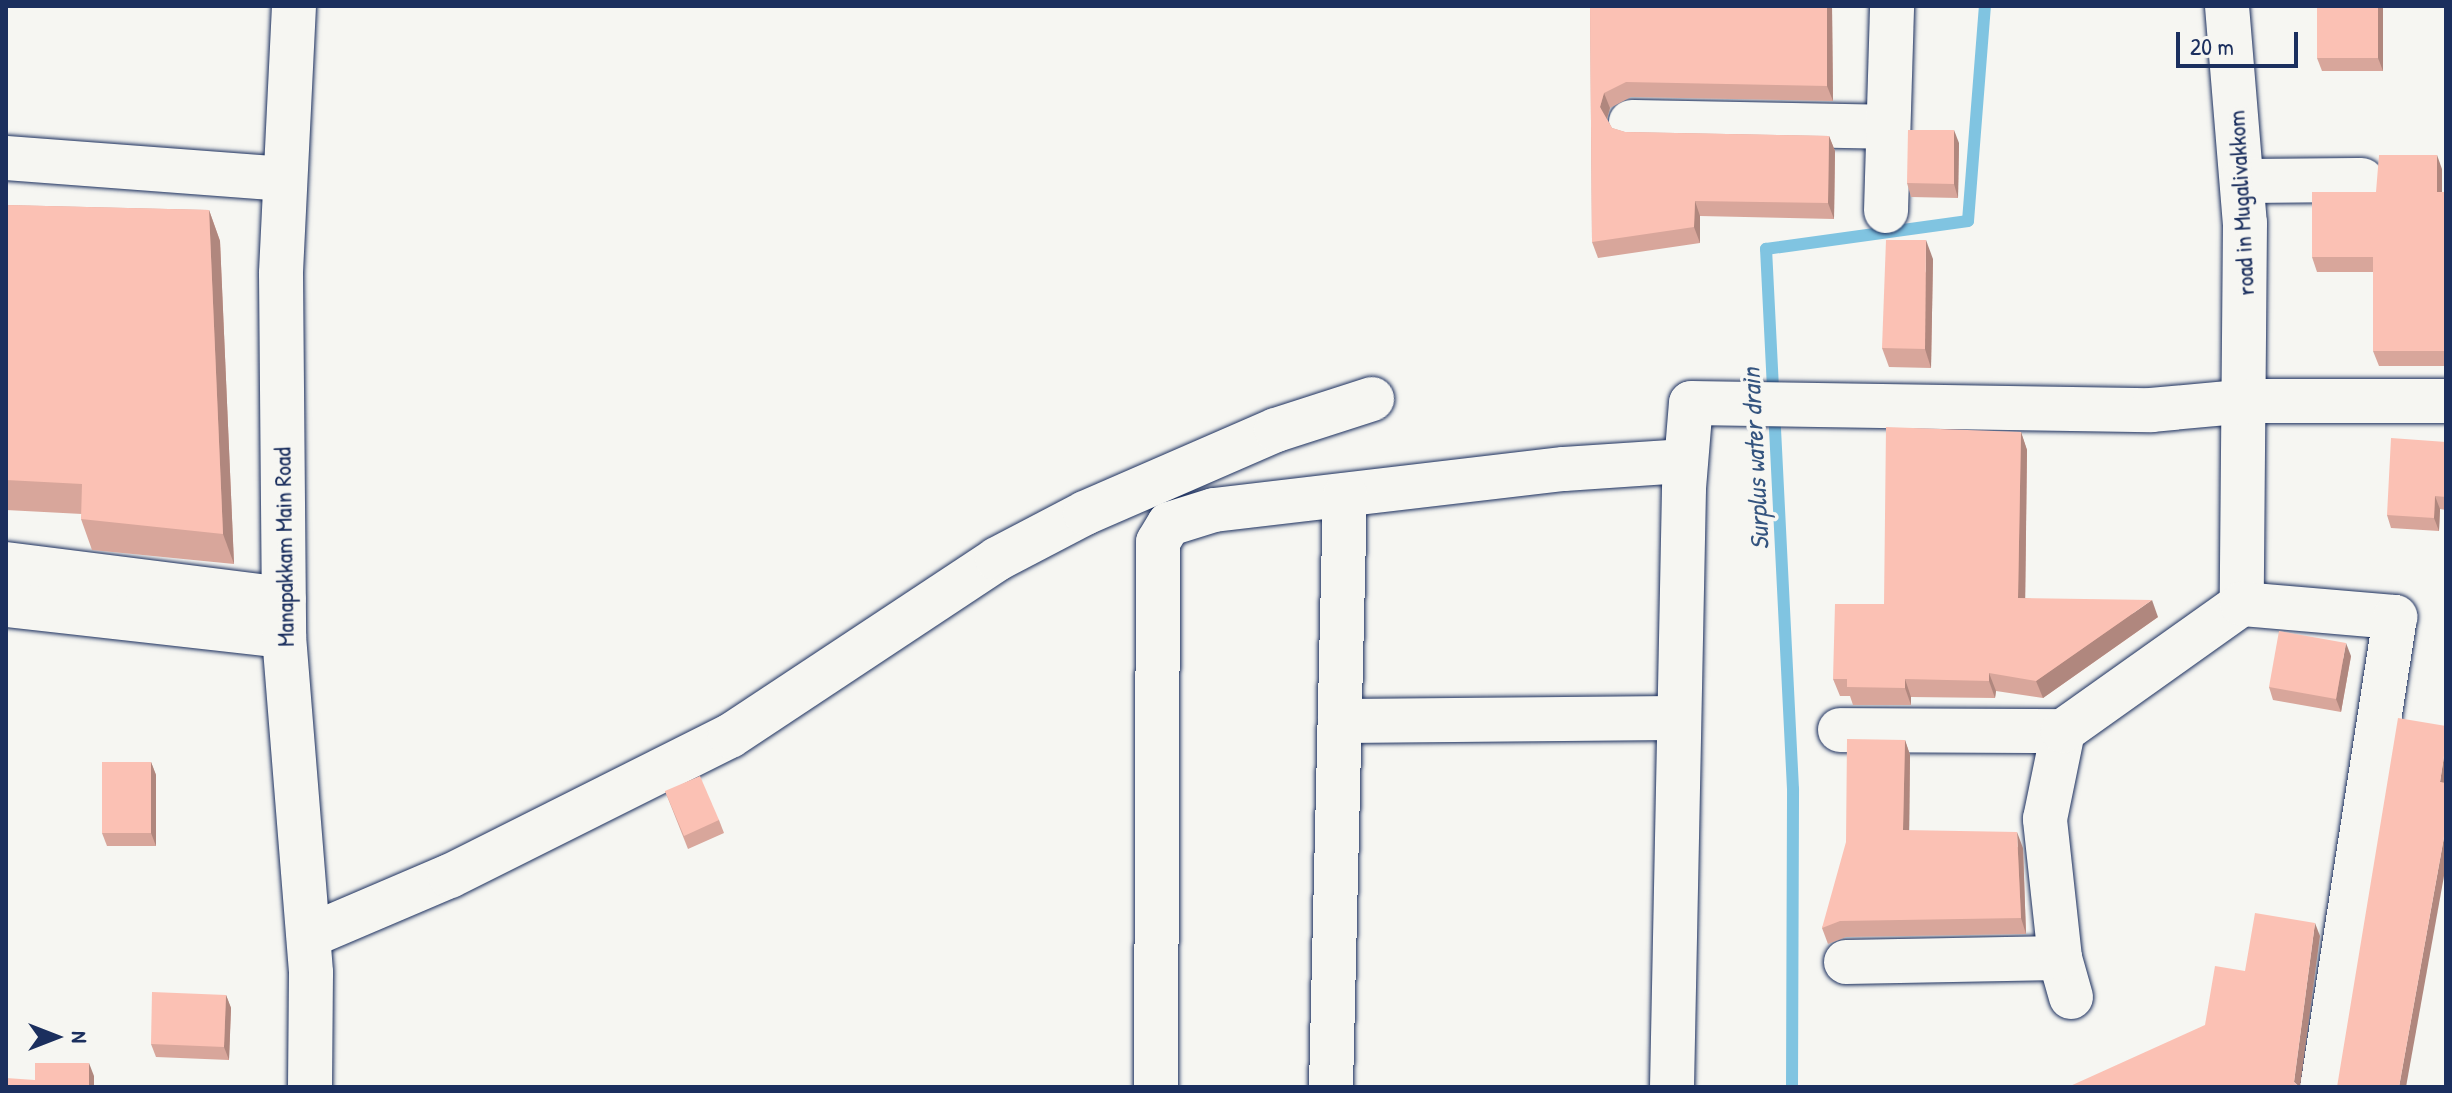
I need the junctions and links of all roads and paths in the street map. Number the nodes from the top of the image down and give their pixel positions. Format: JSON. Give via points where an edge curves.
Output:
{"nodes":[{"id":1,"x":294,"y":6,"type":"edge"},
{"id":2,"x":1892,"y":6,"type":"edge"},
{"id":3,"x":2227,"y":6,"type":"edge"},
{"id":4,"x":1631,"y":122,"type":"dead end"},
{"id":5,"x":1888,"y":127,"type":"junction"},
{"id":6,"x":6,"y":158,"type":"edge"},
{"id":7,"x":283,"y":179,"type":"junction"},
{"id":8,"x":2362,"y":180,"type":"dead end"},
{"id":9,"x":2242,"y":181,"type":"junction"},
{"id":10,"x":1886,"y":211,"type":"dead end"},
{"id":11,"x":1372,"y":399,"type":"dead end"},
{"id":12,"x":2248,"y":401,"type":"junction"},
{"id":13,"x":2446,"y":401,"type":"edge"},
{"id":14,"x":1686,"y":461,"type":"junction"},
{"id":15,"x":1345,"y":495,"type":"junction"},
{"id":16,"x":6,"y":564,"type":"edge"},
{"id":17,"x":2242,"y":604,"type":"junction"},
{"id":18,"x":6,"y":605,"type":"edge"},
{"id":19,"x":284,"y":618,"type":"junction"},
{"id":20,"x":1679,"y":718,"type":"junction"},
{"id":21,"x":1340,"y":721,"type":"junction"},
{"id":22,"x":1840,"y":730,"type":"dead end"},
{"id":23,"x":2063,"y":731,"type":"junction"},
{"id":24,"x":309,"y":936,"type":"junction"},
{"id":25,"x":1846,"y":962,"type":"dead end"},
{"id":26,"x":310,"y":1087,"type":"edge"},
{"id":27,"x":1156,"y":1087,"type":"edge"},
{"id":28,"x":1331,"y":1087,"type":"edge"},
{"id":29,"x":1672,"y":1087,"type":"edge"},
{"id":30,"x":2322,"y":1087,"type":"edge"}],
"edges":[{"from":1,"to":7,"type":"street","name":"Manapakkam Main Road"},
{"from":2,"to":5,"type":"street"},
{"from":3,"to":9,"type":"street","name":"road in Mugalivakkom"},
{"from":4,"to":5,"type":"street"},
{"from":5,"to":10,"type":"street"},
{"from":6,"to":7,"type":"street"},
{"from":7,"to":19,"type":"street","name":"Manapakkam Main Road"},
{"from":8,"to":9,"type":"street"},
{"from":9,"to":12,"type":"street","name":"road in Mugalivakkom"},
{"from":11,"to":24,"type":"street","via":[[1276,430],[1085,513],[997,559],[730,736],[450,876]]},
{"from":12,"to":13,"type":"street"},
{"from":12,"to":14,"type":"street","via":[[2151,410],[1691,403]]},
{"from":12,"to":17,"type":"street","name":"road in Mugalivakkom"},
{"from":14,"to":15,"type":"street","via":[[1564,469]]},
{"from":14,"to":20,"type":"street"},
{"from":15,"to":21,"type":"street"},
{"from":15,"to":27,"type":"street","via":[[1214,510],[1169,524],[1158,542]]},
{"from":16,"to":19,"type":"street"},
{"from":17,"to":23,"type":"street"},
{"from":17,"to":30,"type":"street","via":[[2395,617]]},
{"from":18,"to":19,"type":"street"},
{"from":19,"to":24,"type":"street","name":"Manapakkam Main Road"},
{"from":20,"to":21,"type":"street"},
{"from":20,"to":29,"type":"street"},
{"from":21,"to":28,"type":"street"},
{"from":22,"to":23,"type":"street"},
{"from":23,"to":25,"type":"street","via":[[2045,819],[2065,978]]},
{"from":24,"to":26,"type":"street","name":"Manapakkam Main Road"}]}
